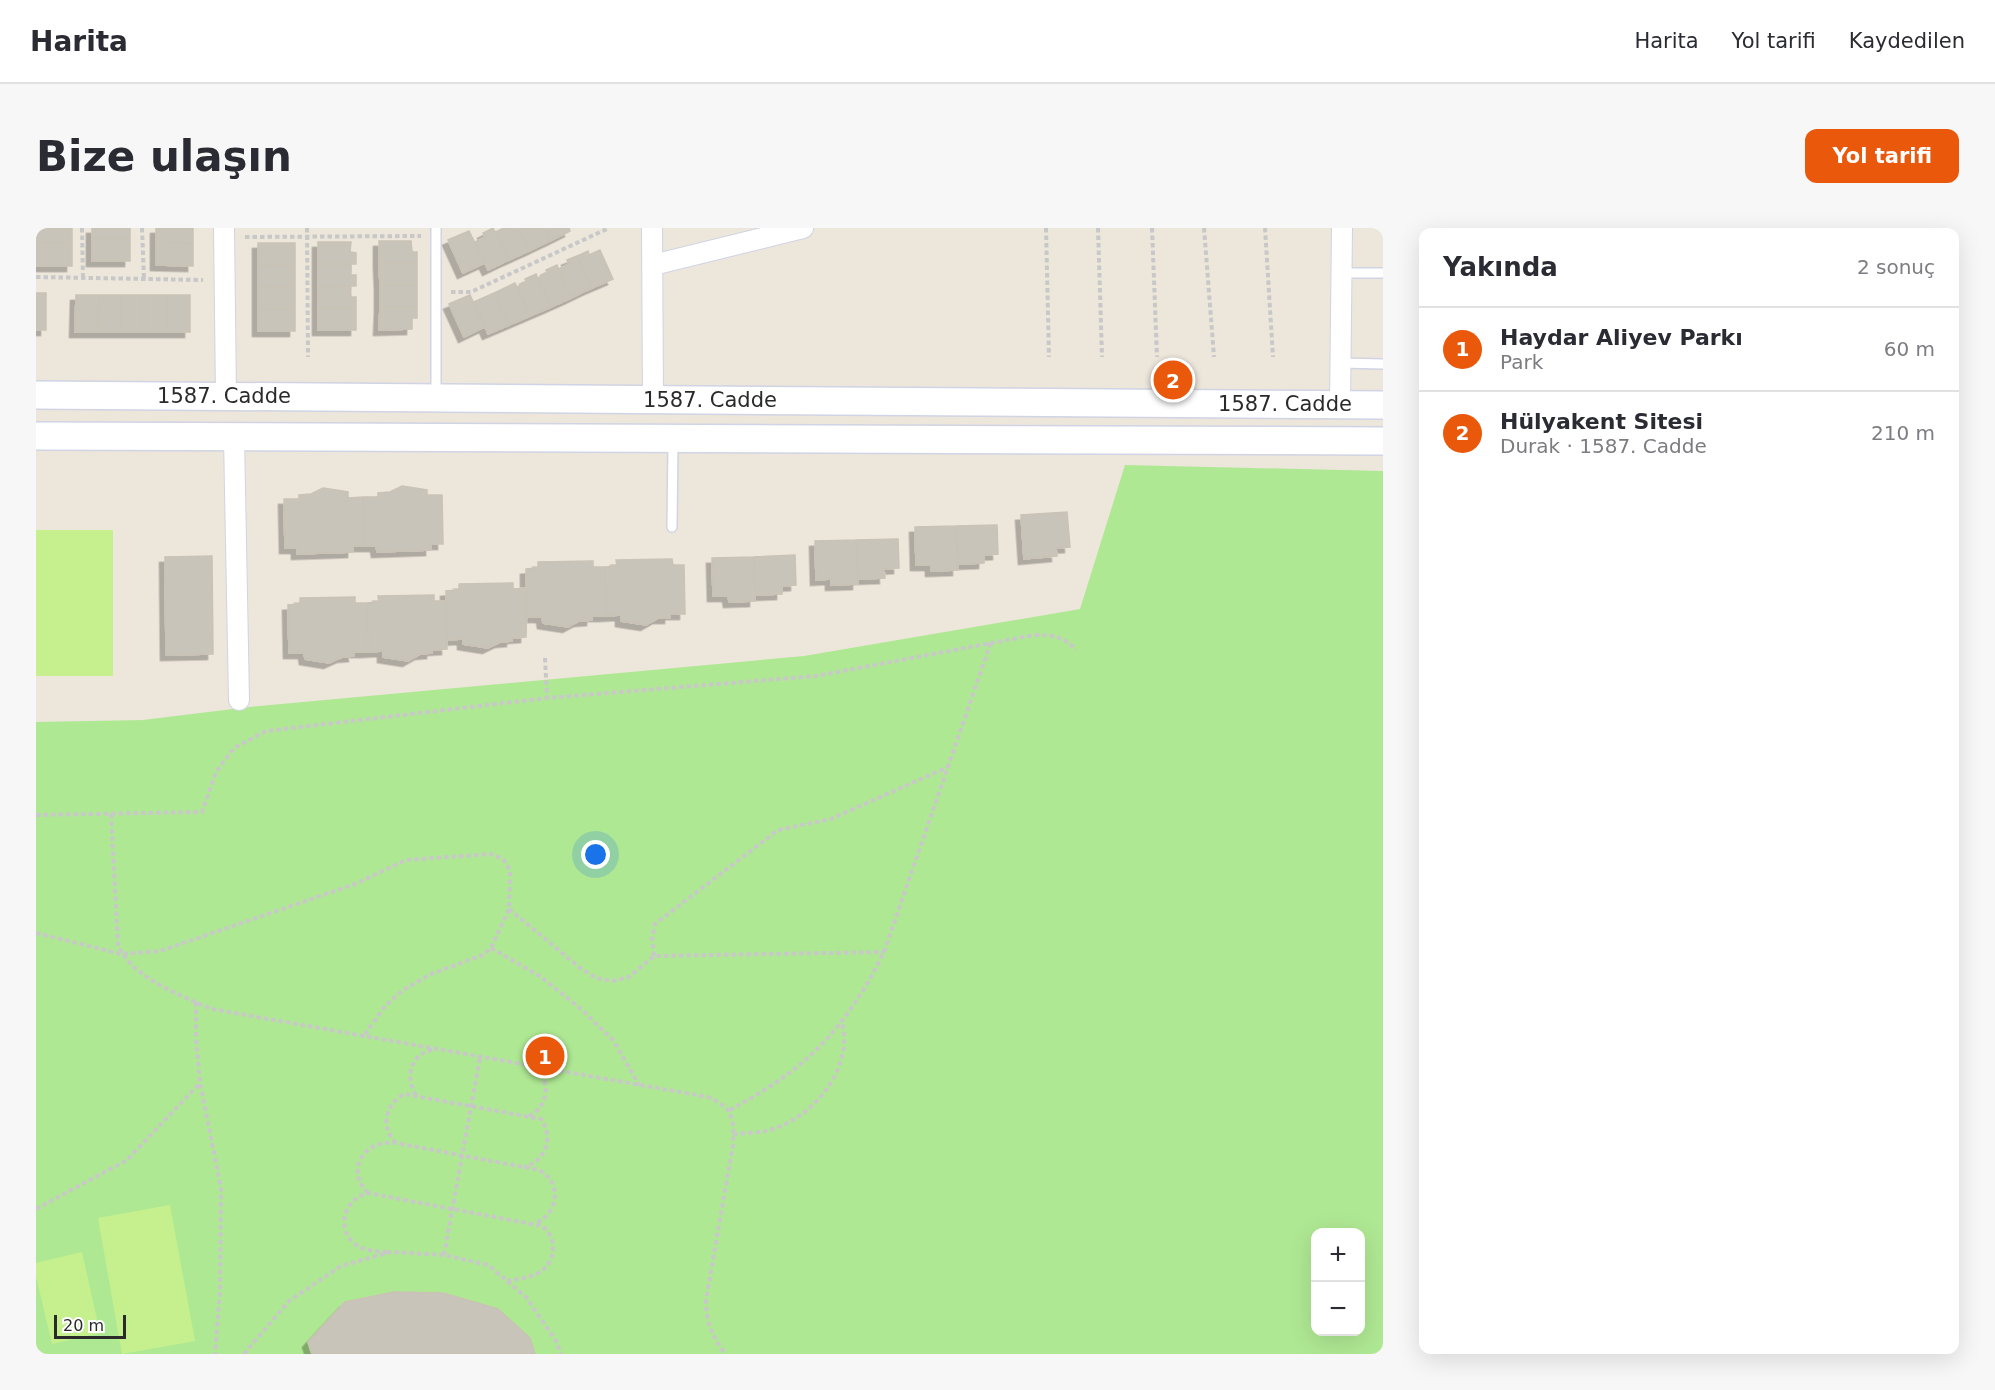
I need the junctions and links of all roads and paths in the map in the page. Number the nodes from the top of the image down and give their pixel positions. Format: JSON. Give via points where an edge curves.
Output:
{"nodes":[{"id":1,"x":82,"y":228,"type":"edge"},
{"id":2,"x":142,"y":228,"type":"edge"},
{"id":3,"x":307,"y":228,"type":"edge"},
{"id":4,"x":609,"y":228,"type":"edge"},
{"id":5,"x":652,"y":228,"type":"edge"},
{"id":6,"x":802,"y":228,"type":"edge"},
{"id":7,"x":1046,"y":228,"type":"edge"},
{"id":8,"x":1098,"y":228,"type":"edge"},
{"id":9,"x":1152,"y":228,"type":"edge"},
{"id":10,"x":1204,"y":228,"type":"edge"},
{"id":11,"x":1265,"y":228,"type":"edge"},
{"id":12,"x":1342,"y":228,"type":"edge"},
{"id":13,"x":436,"y":232,"type":"edge"},
{"id":14,"x":224,"y":233,"type":"edge"},
{"id":15,"x":307,"y":237,"type":"junction"},
{"id":16,"x":653,"y":265,"type":"junction"},
{"id":17,"x":1342,"y":273,"type":"junction"},
{"id":18,"x":1383,"y":273,"type":"edge"},
{"id":19,"x":36,"y":277,"type":"edge"},
{"id":20,"x":83,"y":278,"type":"junction"},
{"id":21,"x":144,"y":279,"type":"junction"},
{"id":22,"x":224,"y":281,"type":"junction"},
{"id":23,"x":436,"y":292,"type":"junction"},
{"id":24,"x":308,"y":357,"type":"dead end"},
{"id":25,"x":1048,"y":357,"type":"dead end"},
{"id":26,"x":1102,"y":357,"type":"dead end"},
{"id":27,"x":1157,"y":357,"type":"dead end"},
{"id":28,"x":1214,"y":357,"type":"dead end"},
{"id":29,"x":1273,"y":357,"type":"dead end"},
{"id":30,"x":1340,"y":363,"type":"junction"},
{"id":31,"x":1383,"y":364,"type":"edge"},
{"id":32,"x":36,"y":395,"type":"edge"},
{"id":33,"x":226,"y":396,"type":"junction"},
{"id":34,"x":436,"y":398,"type":"junction"},
{"id":35,"x":653,"y":399,"type":"junction"},
{"id":36,"x":1340,"y":404,"type":"junction"},
{"id":37,"x":1383,"y":405,"type":"edge"},
{"id":38,"x":36,"y":436,"type":"edge"},
{"id":39,"x":234,"y":437,"type":"junction"},
{"id":40,"x":673,"y":438,"type":"junction"},
{"id":41,"x":1383,"y":441,"type":"edge"},
{"id":42,"x":672,"y":527,"type":"dead end"},
{"id":43,"x":991,"y":642,"type":"junction"},
{"id":44,"x":1076,"y":650,"type":"dead end"},
{"id":45,"x":545,"y":658,"type":"dead end"},
{"id":46,"x":547,"y":698,"type":"junction"},
{"id":47,"x":238,"y":700,"type":"dead end"},
{"id":48,"x":948,"y":767,"type":"junction"},
{"id":49,"x":111,"y":814,"type":"junction"},
{"id":50,"x":36,"y":815,"type":"edge"},
{"id":51,"x":509,"y":909,"type":"junction"},
{"id":52,"x":36,"y":933,"type":"edge"},
{"id":53,"x":491,"y":948,"type":"junction"},
{"id":54,"x":884,"y":952,"type":"junction"},
{"id":55,"x":122,"y":954,"type":"junction"},
{"id":56,"x":654,"y":956,"type":"junction"},
{"id":57,"x":196,"y":1002,"type":"junction"},
{"id":58,"x":842,"y":1022,"type":"junction"},
{"id":59,"x":364,"y":1036,"type":"junction"},
{"id":60,"x":436,"y":1049,"type":"junction"},
{"id":61,"x":480,"y":1057,"type":"junction"},
{"id":62,"x":531,"y":1066,"type":"junction"},
{"id":63,"x":200,"y":1082,"type":"junction"},
{"id":64,"x":639,"y":1085,"type":"junction"},
{"id":65,"x":418,"y":1096,"type":"junction"},
{"id":66,"x":471,"y":1106,"type":"junction"},
{"id":67,"x":730,"y":1110,"type":"junction"},
{"id":68,"x":529,"y":1117,"type":"junction"},
{"id":69,"x":733,"y":1134,"type":"junction"},
{"id":70,"x":396,"y":1143,"type":"junction"},
{"id":71,"x":462,"y":1156,"type":"junction"},
{"id":72,"x":524,"y":1167,"type":"junction"},
{"id":73,"x":368,"y":1193,"type":"junction"},
{"id":74,"x":452,"y":1208,"type":"junction"},
{"id":75,"x":36,"y":1209,"type":"edge"},
{"id":76,"x":535,"y":1223,"type":"junction"},
{"id":77,"x":391,"y":1252,"type":"junction"},
{"id":78,"x":444,"y":1255,"type":"junction"},
{"id":79,"x":507,"y":1281,"type":"junction"},
{"id":80,"x":215,"y":1354,"type":"edge"},
{"id":81,"x":245,"y":1354,"type":"edge"},
{"id":82,"x":561,"y":1354,"type":"edge"},
{"id":83,"x":725,"y":1354,"type":"edge"}],
"edges":[{"from":1,"to":20,"type":"path"},
{"from":2,"to":21,"type":"path"},
{"from":3,"to":15,"type":"path"},
{"from":4,"to":23,"type":"path","via":[[471,292]]},
{"from":5,"to":16,"type":"street"},
{"from":6,"to":16,"type":"street"},
{"from":7,"to":25,"type":"path"},
{"from":8,"to":26,"type":"path"},
{"from":9,"to":27,"type":"path"},
{"from":10,"to":28,"type":"path"},
{"from":11,"to":29,"type":"path"},
{"from":12,"to":17,"type":"street"},
{"from":13,"to":15,"type":"path"},
{"from":13,"to":23,"type":"lane"},
{"from":14,"to":15,"type":"path"},
{"from":14,"to":22,"type":"street"},
{"from":15,"to":24,"type":"path"},
{"from":16,"to":35,"type":"street"},
{"from":17,"to":18,"type":"lane"},
{"from":17,"to":30,"type":"street"},
{"from":19,"to":20,"type":"path"},
{"from":20,"to":21,"type":"path"},
{"from":21,"to":22,"type":"path"},
{"from":22,"to":33,"type":"street"},
{"from":23,"to":34,"type":"lane"},
{"from":30,"to":31,"type":"lane"},
{"from":30,"to":36,"type":"street"},
{"from":32,"to":33,"type":"main road","name":"1587. Cadde"},
{"from":33,"to":34,"type":"main road","name":"1587. Cadde"},
{"from":34,"to":35,"type":"main road","name":"1587. Cadde"},
{"from":35,"to":36,"type":"main road","name":"1587. Cadde"},
{"from":36,"to":37,"type":"main road","name":"1587. Cadde"},
{"from":38,"to":39,"type":"main road","name":"1587. Cadde"},
{"from":39,"to":40,"type":"main road","name":"1587. Cadde"},
{"from":39,"to":47,"type":"street"},
{"from":40,"to":41,"type":"main road","name":"1587. Cadde"},
{"from":40,"to":42,"type":"lane"},
{"from":43,"to":44,"type":"path","via":[[1055,635]]},
{"from":43,"to":46,"type":"path","via":[[816,676]]},
{"from":43,"to":48,"type":"path"},
{"from":45,"to":46,"type":"path"},
{"from":46,"to":49,"type":"path","via":[[266,731],[234,748],[216,772],[202,812]]},
{"from":48,"to":54,"type":"path"},
{"from":48,"to":56,"type":"path","via":[[831,819],[778,830],[655,924]]},
{"from":49,"to":50,"type":"path"},
{"from":49,"to":55,"type":"path","via":[[118,945]]},
{"from":51,"to":53,"type":"path"},
{"from":51,"to":55,"type":"path","via":[[510,870],[503,859],[491,854],[406,860],[355,884],[160,951]]},
{"from":51,"to":56,"type":"path","via":[[596,978],[613,981],[628,977]]},
{"from":52,"to":55,"type":"path"},
{"from":53,"to":59,"type":"path","via":[[404,990],[385,1006]]},
{"from":53,"to":64,"type":"path","via":[[541,977],[581,1009],[614,1041]]},
{"from":54,"to":56,"type":"path"},
{"from":54,"to":58,"type":"path"},
{"from":55,"to":57,"type":"path","via":[[139,971]]},
{"from":57,"to":59,"type":"path","via":[[212,1009]]},
{"from":57,"to":63,"type":"path"},
{"from":58,"to":67,"type":"path","via":[[803,1062]]},
{"from":58,"to":69,"type":"path","via":[[844,1050],[840,1067],[827,1089],[789,1122],[766,1131]]},
{"from":59,"to":60,"type":"path"},
{"from":60,"to":61,"type":"path"},
{"from":60,"to":65,"type":"path","via":[[421,1054],[412,1065],[410,1081]]},
{"from":61,"to":62,"type":"path"},
{"from":61,"to":66,"type":"path"},
{"from":62,"to":64,"type":"path"},
{"from":62,"to":68,"type":"path","via":[[544,1079],[546,1094],[540,1108]]},
{"from":63,"to":75,"type":"path","via":[[127,1160]]},
{"from":63,"to":80,"type":"path","via":[[221,1188]]},
{"from":64,"to":67,"type":"path","via":[[708,1097]]},
{"from":65,"to":66,"type":"path"},
{"from":65,"to":70,"type":"path","via":[[404,1094],[388,1110],[386,1125]]},
{"from":66,"to":68,"type":"path"},
{"from":66,"to":71,"type":"path"},
{"from":67,"to":69,"type":"path"},
{"from":68,"to":72,"type":"path","via":[[542,1120],[548,1142],[536,1162]]},
{"from":69,"to":83,"type":"path","via":[[706,1299],[706,1319]]},
{"from":70,"to":71,"type":"path"},
{"from":70,"to":73,"type":"path","via":[[376,1144],[360,1160],[358,1175]]},
{"from":71,"to":72,"type":"path"},
{"from":71,"to":74,"type":"path"},
{"from":72,"to":76,"type":"path","via":[[544,1173],[555,1192],[549,1214]]},
{"from":73,"to":74,"type":"path"},
{"from":73,"to":77,"type":"path","via":[[356,1198],[346,1210],[346,1233],[362,1249]]},
{"from":74,"to":76,"type":"path"},
{"from":74,"to":78,"type":"path"},
{"from":76,"to":79,"type":"path","via":[[548,1230],[554,1252],[551,1259],[535,1275]]},
{"from":77,"to":78,"type":"path"},
{"from":77,"to":81,"type":"path","via":[[341,1266],[290,1301]]},
{"from":78,"to":79,"type":"path","via":[[488,1266]]},
{"from":79,"to":82,"type":"path","via":[[526,1297]]}]}
